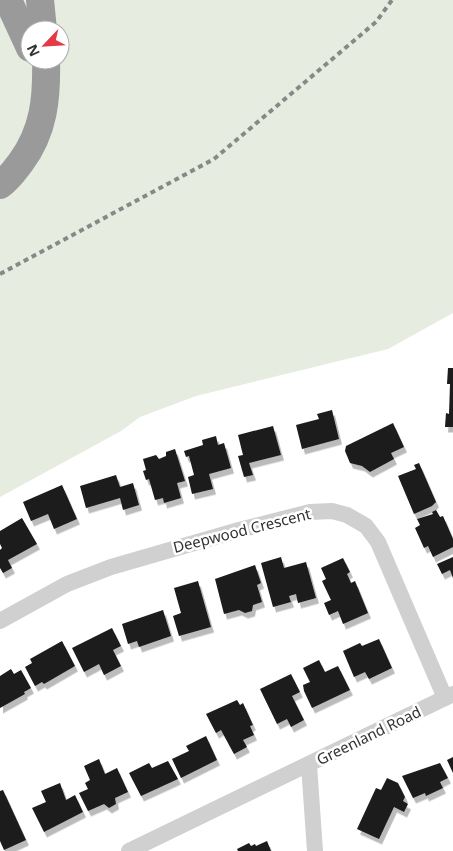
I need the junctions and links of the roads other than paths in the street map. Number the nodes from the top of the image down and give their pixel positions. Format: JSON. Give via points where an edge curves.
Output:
{"nodes":[{"id":1,"x":8,"y":0,"type":"edge"},
{"id":2,"x":40,"y":0,"type":"edge"},
{"id":3,"x":42,"y":20,"type":"edge"},
{"id":4,"x":20,"y":26,"type":"edge"},
{"id":5,"x":32,"y":70,"type":"edge"},
{"id":6,"x":46,"y":70,"type":"edge"},
{"id":7,"x":0,"y":164,"type":"edge"},
{"id":8,"x":0,"y":185,"type":"edge"},
{"id":9,"x":0,"y":621,"type":"edge"},
{"id":10,"x":449,"y":696,"type":"edge"},
{"id":11,"x":309,"y":765,"type":"junction"},
{"id":12,"x":130,"y":851,"type":"edge"},
{"id":13,"x":315,"y":851,"type":"edge"}],
"edges":[{"from":1,"to":4,"type":"highway"},
{"from":2,"to":3,"type":"highway"},
{"from":5,"to":7,"type":"highway","via":[[31,112],[20,143]]},
{"from":6,"to":8,"type":"highway","via":[[43,120],[30,150]]},
{"from":9,"to":10,"type":"street","name":"Deepwood Crescent","via":[[66,584],[119,564],[257,525],[310,512],[332,511],[366,526],[378,542]]},
{"from":10,"to":11,"type":"street","name":"Greenland Road"},
{"from":11,"to":12,"type":"street"},
{"from":11,"to":13,"type":"street","name":"Greenland Road"}]}
